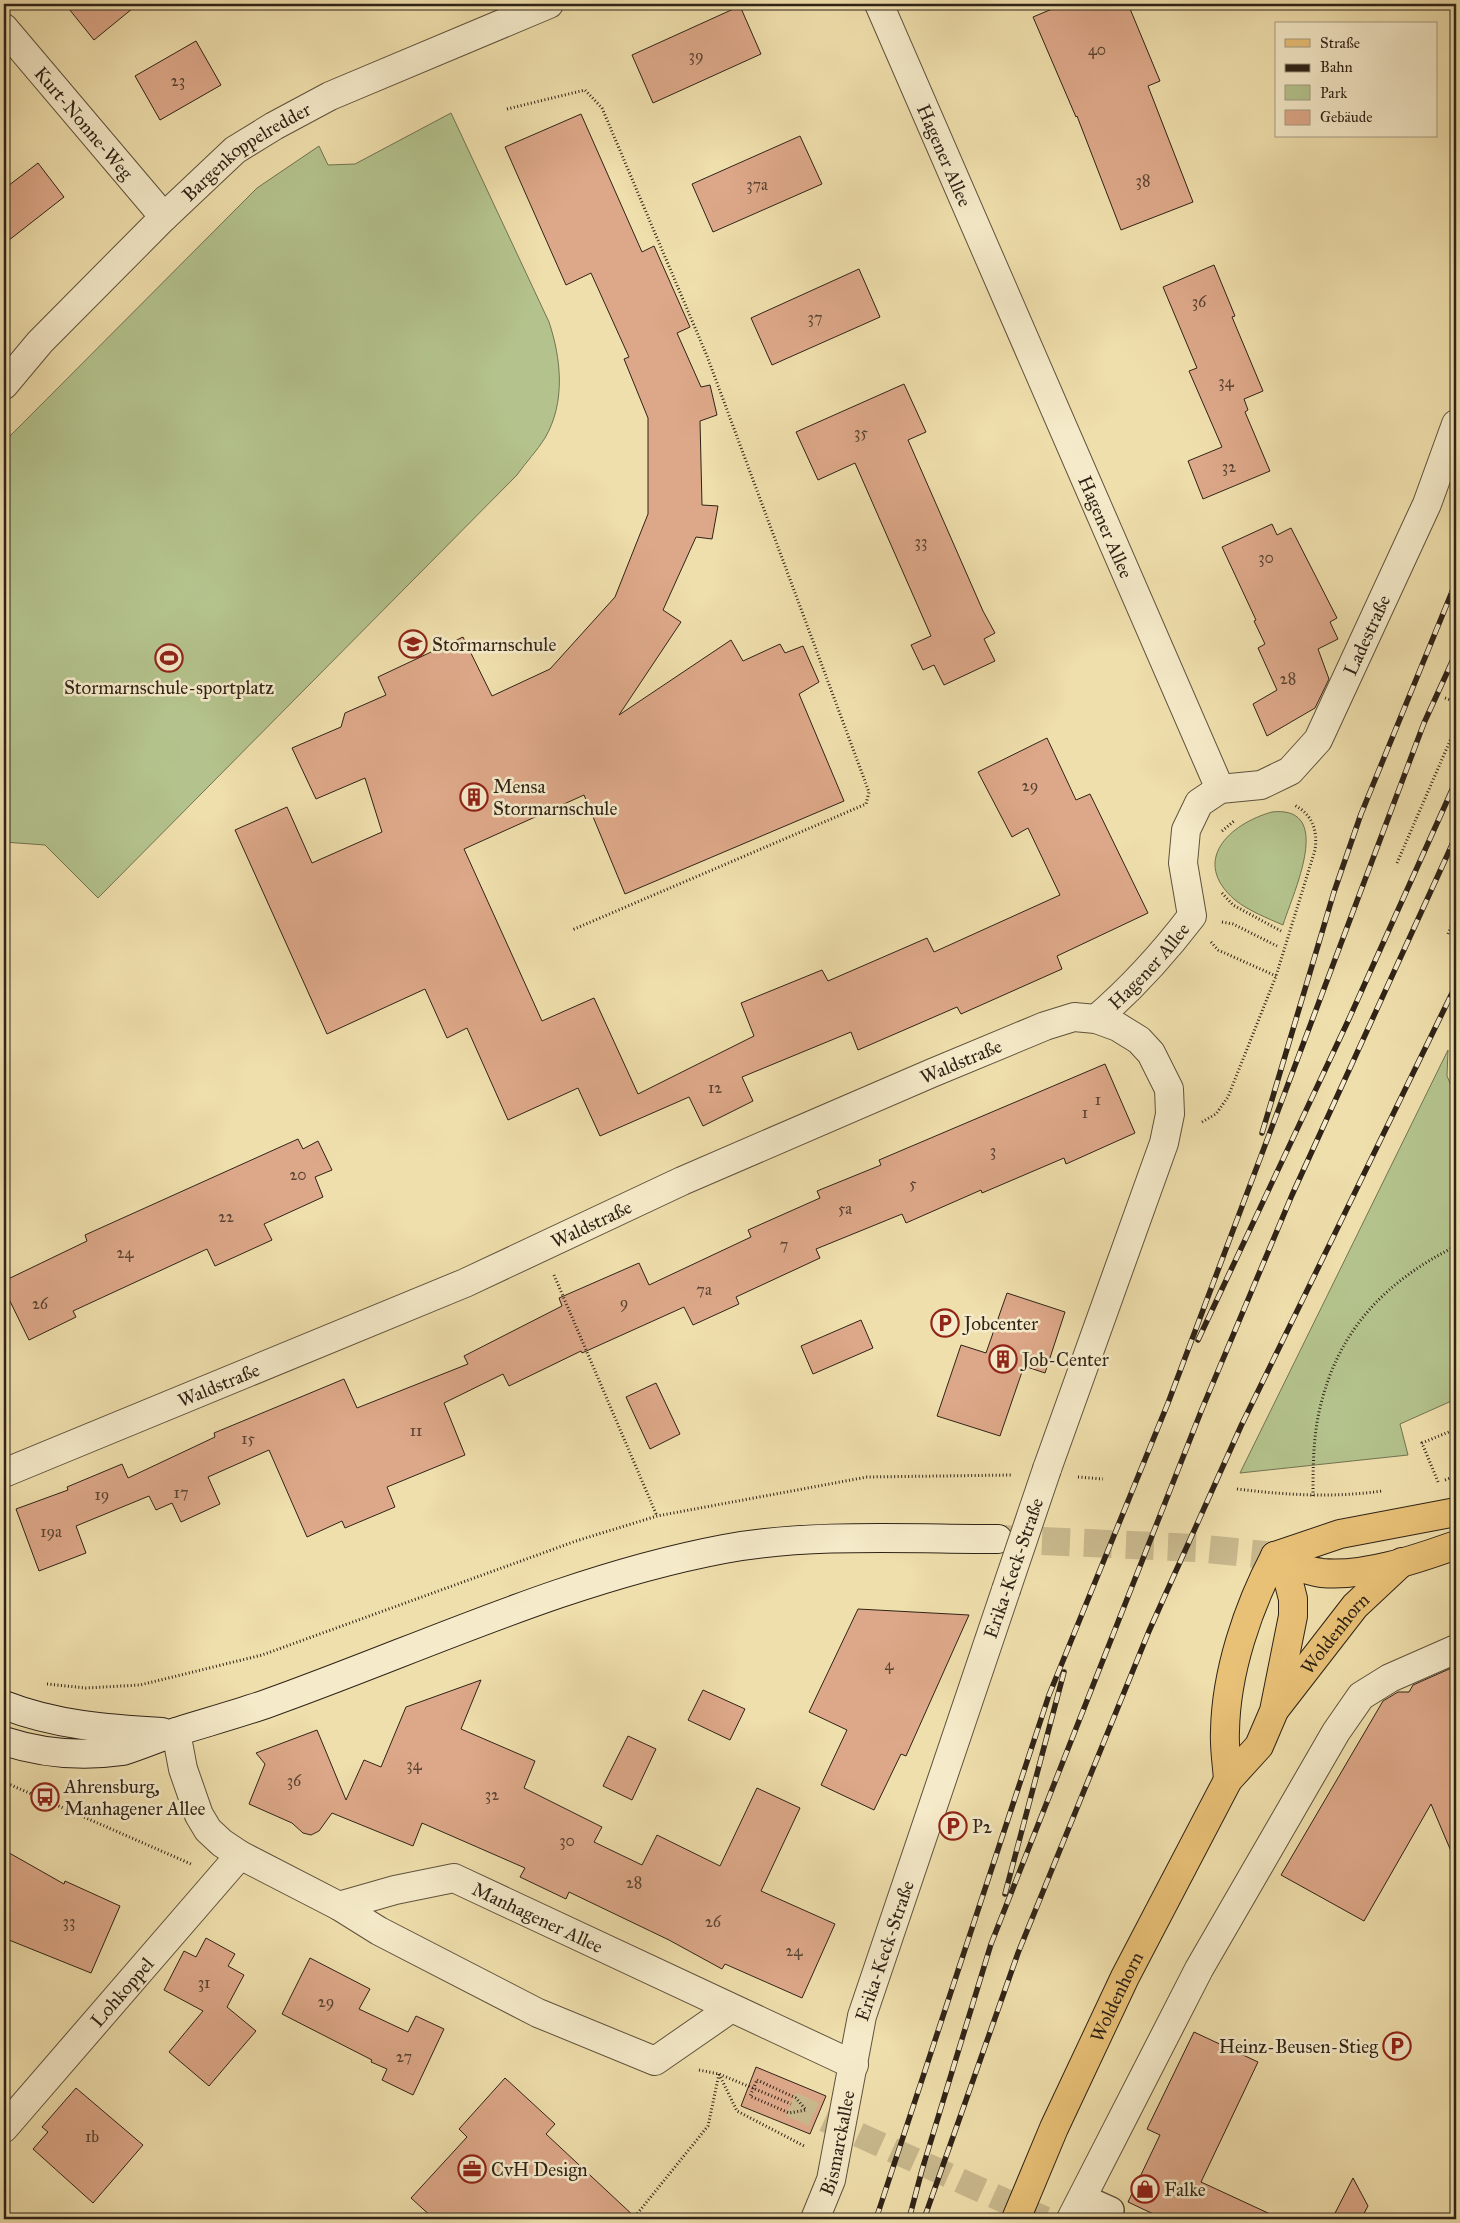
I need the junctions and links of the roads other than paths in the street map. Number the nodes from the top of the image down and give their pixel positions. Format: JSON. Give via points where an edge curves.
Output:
{"nodes":[{"id":1,"x":549,"y":4,"type":"edge"},
{"id":2,"x":879,"y":4,"type":"edge"},
{"id":3,"x":4,"y":28,"type":"edge"},
{"id":4,"x":164,"y":217,"type":"junction"},
{"id":5,"x":4,"y":385,"type":"edge"},
{"id":6,"x":1456,"y":424,"type":"edge"},
{"id":7,"x":1220,"y":789,"type":"junction"},
{"id":8,"x":1096,"y":1019,"type":"junction"},
{"id":9,"x":1162,"y":1073,"type":"joint"},
{"id":10,"x":4,"y":1473,"type":"edge"},
{"id":11,"x":1456,"y":1512,"type":"edge"},
{"id":12,"x":998,"y":1539,"type":"tunnel mouth"},
{"id":13,"x":1456,"y":1545,"type":"edge"},
{"id":14,"x":1275,"y":1556,"type":"junction"},
{"id":15,"x":1402,"y":1562,"type":"junction"},
{"id":16,"x":1456,"y":1649,"type":"edge"},
{"id":17,"x":4,"y":1705,"type":"edge"},
{"id":18,"x":1274,"y":1712,"type":"junction"},
{"id":19,"x":176,"y":1732,"type":"junction"},
{"id":20,"x":4,"y":1741,"type":"edge"},
{"id":21,"x":1228,"y":1780,"type":"junction"},
{"id":22,"x":240,"y":1855,"type":"junction"},
{"id":23,"x":339,"y":1906,"type":"junction"},
{"id":24,"x":730,"y":2009,"type":"junction"},
{"id":25,"x":854,"y":2065,"type":"junction"},
{"id":26,"x":4,"y":2128,"type":"edge"},
{"id":27,"x":1076,"y":2208,"type":"edge"},
{"id":28,"x":1111,"y":2210,"type":"dead end"},
{"id":29,"x":815,"y":2219,"type":"edge"},
{"id":30,"x":1016,"y":2219,"type":"edge"}],
"edges":[{"from":1,"to":4,"type":"street","name":"Bargenkoppelredder","via":[[330,96],[274,126],[235,150]]},
{"from":2,"to":7,"type":"street","name":"Hagener Allee"},
{"from":3,"to":4,"type":"street","name":"Kurt-Nonne-Weg"},
{"from":4,"to":5,"type":"street","name":"Bargenkoppelredder","via":[[40,342]]},
{"from":6,"to":7,"type":"street","name":"Ladestraße","via":[[1427,504],[1318,740],[1290,771],[1261,785]]},
{"from":7,"to":8,"type":"street","name":"Hagener Allee","via":[[1199,803],[1186,830],[1183,863],[1192,916],[1160,958]]},
{"from":8,"to":9,"type":"street","name":"Waldstraße","via":[[1139,1040]]},
{"from":8,"to":10,"type":"street","name":"Waldstraße","via":[[1074,1017],[1045,1026],[682,1181],[465,1283]]},
{"from":9,"to":25,"type":"street","name":"Erika-Keck-Straße","bridge":true,"via":[[1169,1089],[1170,1114],[1164,1142],[1047,1469],[862,2016]]},
{"from":11,"to":14,"type":"main road","via":[[1340,1534]]},
{"from":12,"to":19,"type":"street","via":[[764,1543],[670,1561],[558,1594],[265,1705]]},
{"from":13,"to":15,"type":"main road","name":"Woldenhorn"},
{"from":14,"to":15,"type":"main road","name":"Woldenhorn","via":[[1300,1568],[1323,1573],[1361,1571]]},
{"from":14,"to":18,"type":"main road","name":"Woldenhorn","via":[[1293,1598]]},
{"from":14,"to":21,"type":"main road","via":[[1248,1614],[1230,1688],[1225,1731]]},
{"from":15,"to":18,"type":"main road","name":"Woldenhorn","via":[[1355,1606]]},
{"from":16,"to":27,"type":"street","via":[[1390,1678],[1361,1696],[1336,1732],[1199,1969]]},
{"from":17,"to":19,"type":"street","via":[[44,1718],[101,1729]]},
{"from":18,"to":21,"type":"main road","name":"Woldenhorn","via":[[1259,1746]]},
{"from":19,"to":20,"type":"street","via":[[150,1743],[99,1755],[56,1754]]},
{"from":19,"to":22,"type":"street","via":[[183,1769],[199,1815],[208,1830]]},
{"from":21,"to":30,"type":"main road","name":"Woldenhorn","via":[[1121,1986],[1054,2128]]},
{"from":22,"to":23,"type":"street"},
{"from":22,"to":26,"type":"street","name":"Lohkoppel"},
{"from":23,"to":24,"type":"street","name":"Manhagener Allee","via":[[454,1878]]},
{"from":23,"to":24,"type":"street","via":[[378,1931],[538,2013],[655,2061]]},
{"from":24,"to":25,"type":"street","name":"Manhagener Allee"},
{"from":25,"to":29,"type":"street","name":"Bismarckallee","via":[[835,2161],[825,2198]]},
{"from":27,"to":28,"type":"street"}]}
